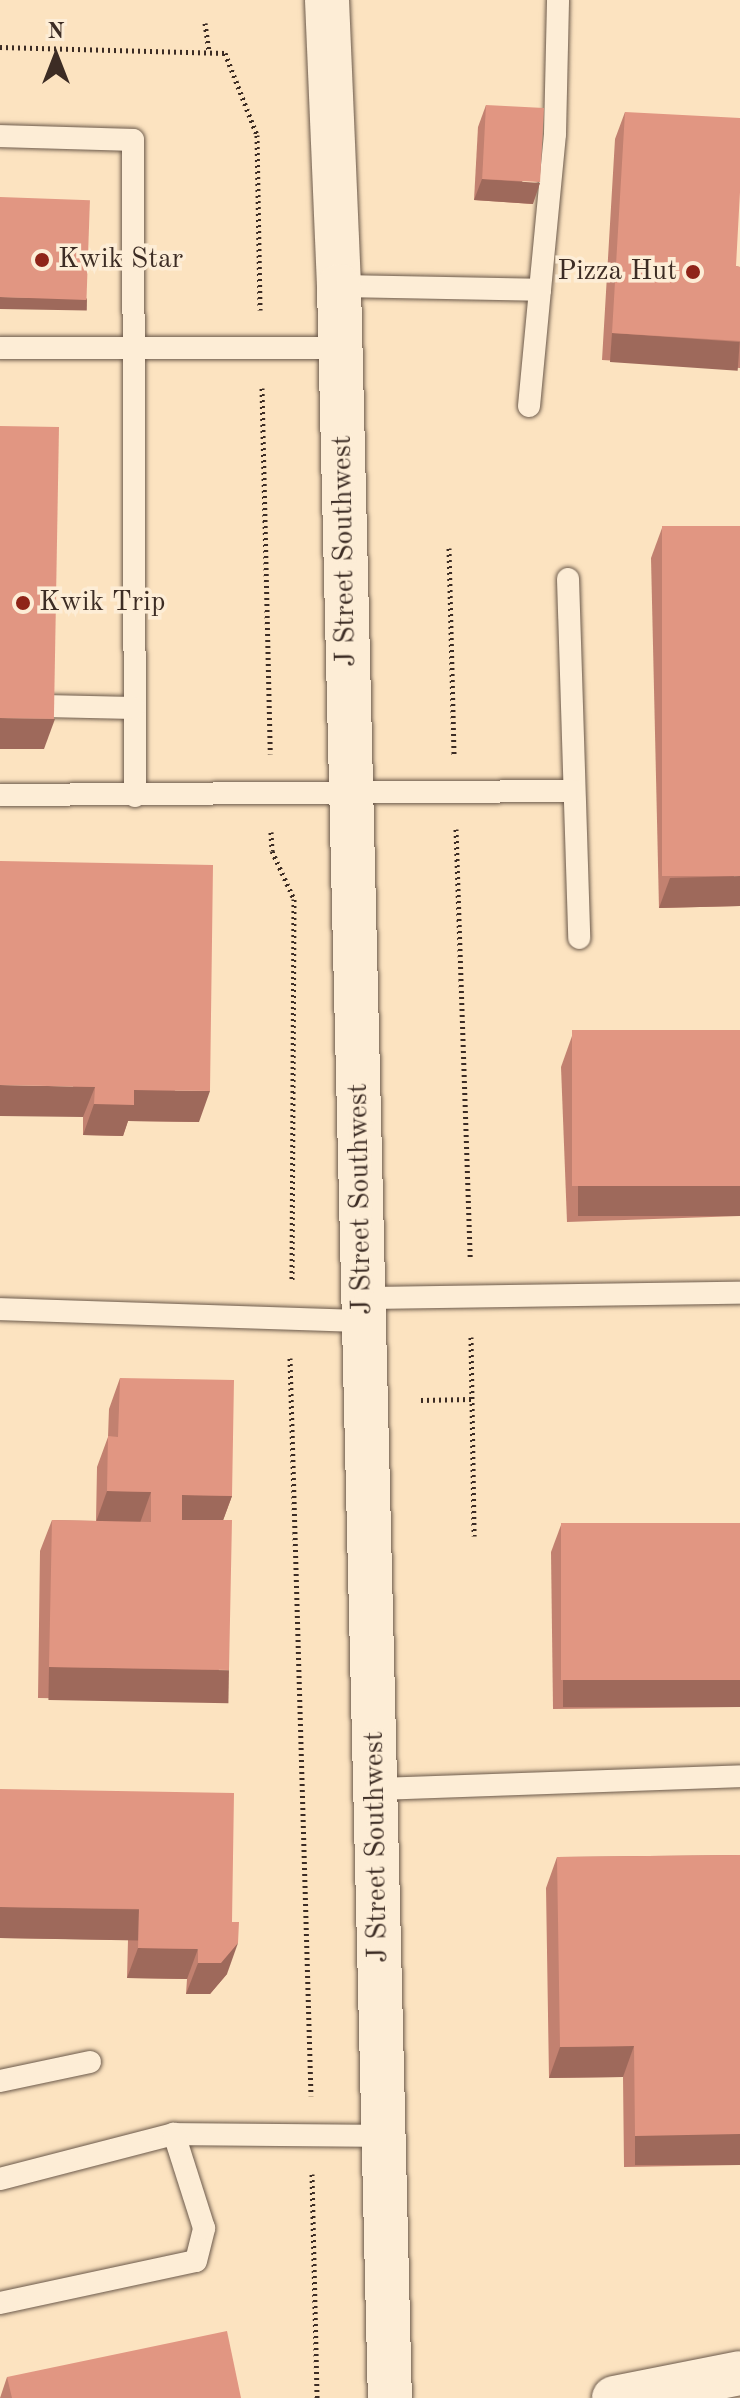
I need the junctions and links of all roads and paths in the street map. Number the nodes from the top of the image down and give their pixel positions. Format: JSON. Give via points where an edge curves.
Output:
{"nodes":[{"id":1,"x":327,"y":0,"type":"edge"},
{"id":2,"x":558,"y":0,"type":"edge"},
{"id":3,"x":205,"y":23,"type":"dead end"},
{"id":4,"x":0,"y":47,"type":"edge"},
{"id":5,"x":209,"y":52,"type":"junction"},
{"id":6,"x":0,"y":136,"type":"edge"},
{"id":7,"x":339,"y":286,"type":"junction"},
{"id":8,"x":540,"y":290,"type":"junction"},
{"id":9,"x":0,"y":348,"type":"edge"},
{"id":10,"x":130,"y":348,"type":"junction"},
{"id":11,"x":261,"y":348,"type":"junction"},
{"id":12,"x":340,"y":348,"type":"junction"},
{"id":13,"x":529,"y":406,"type":"dead end"},
{"id":14,"x":449,"y":548,"type":"dead end"},
{"id":15,"x":568,"y":579,"type":"dead end"},
{"id":16,"x":0,"y":705,"type":"edge"},
{"id":17,"x":134,"y":708,"type":"junction"},
{"id":18,"x":573,"y":791,"type":"junction"},
{"id":19,"x":455,"y":792,"type":"junction"},
{"id":20,"x":351,"y":794,"type":"junction"},
{"id":21,"x":0,"y":795,"type":"edge"},
{"id":22,"x":271,"y":795,"type":"junction"},
{"id":23,"x":135,"y":796,"type":"junction"},
{"id":24,"x":579,"y":938,"type":"dead end"},
{"id":25,"x":740,"y":1293,"type":"edge"},
{"id":26,"x":471,"y":1296,"type":"junction"},
{"id":27,"x":0,"y":1309,"type":"edge"},
{"id":28,"x":364,"y":1310,"type":"junction"},
{"id":29,"x":291,"y":1318,"type":"junction"},
{"id":30,"x":471,"y":1399,"type":"junction"},
{"id":31,"x":421,"y":1400,"type":"dead end"},
{"id":32,"x":474,"y":1536,"type":"dead end"},
{"id":33,"x":740,"y":1776,"type":"edge"},
{"id":34,"x":375,"y":1789,"type":"junction"},
{"id":35,"x":90,"y":2062,"type":"dead end"},
{"id":36,"x":0,"y":2081,"type":"edge"},
{"id":37,"x":174,"y":2134,"type":"junction"},
{"id":38,"x":312,"y":2136,"type":"junction"},
{"id":39,"x":384,"y":2136,"type":"junction"},
{"id":40,"x":0,"y":2179,"type":"edge"},
{"id":41,"x":0,"y":2303,"type":"edge"},
{"id":42,"x":740,"y":2373,"type":"edge"},
{"id":43,"x":317,"y":2398,"type":"edge"},
{"id":44,"x":390,"y":2398,"type":"edge"},
{"id":45,"x":614,"y":2398,"type":"edge"}],
"edges":[{"from":1,"to":7,"type":"street","name":"J Street Southwest"},
{"from":2,"to":8,"type":"lane","via":[[555,134]]},
{"from":3,"to":5,"type":"path"},
{"from":4,"to":5,"type":"path"},
{"from":5,"to":11,"type":"path","via":[[225,53],[257,135]]},
{"from":6,"to":10,"type":"lane","via":[[133,140]]},
{"from":7,"to":8,"type":"lane"},
{"from":7,"to":12,"type":"street","name":"J Street Southwest"},
{"from":8,"to":13,"type":"lane"},
{"from":9,"to":10,"type":"lane"},
{"from":10,"to":11,"type":"lane"},
{"from":10,"to":17,"type":"lane"},
{"from":11,"to":12,"type":"lane"},
{"from":11,"to":22,"type":"path"},
{"from":12,"to":20,"type":"street","name":"J Street Southwest"},
{"from":14,"to":19,"type":"path"},
{"from":15,"to":18,"type":"lane"},
{"from":16,"to":17,"type":"lane"},
{"from":17,"to":23,"type":"lane"},
{"from":18,"to":19,"type":"lane"},
{"from":18,"to":24,"type":"lane"},
{"from":19,"to":20,"type":"lane"},
{"from":19,"to":26,"type":"path"},
{"from":20,"to":22,"type":"lane"},
{"from":20,"to":28,"type":"street","name":"J Street Southwest"},
{"from":21,"to":23,"type":"lane"},
{"from":22,"to":23,"type":"lane"},
{"from":22,"to":29,"type":"path","via":[[272,851],[294,899]]},
{"from":25,"to":26,"type":"lane"},
{"from":26,"to":28,"type":"lane"},
{"from":26,"to":30,"type":"path"},
{"from":27,"to":29,"type":"lane"},
{"from":28,"to":29,"type":"lane"},
{"from":28,"to":34,"type":"street","name":"J Street Southwest"},
{"from":29,"to":38,"type":"path"},
{"from":30,"to":31,"type":"path"},
{"from":30,"to":32,"type":"path"},
{"from":33,"to":34,"type":"lane"},
{"from":34,"to":39,"type":"street","name":"J Street Southwest"},
{"from":35,"to":36,"type":"lane"},
{"from":37,"to":38,"type":"lane"},
{"from":37,"to":40,"type":"lane"},
{"from":37,"to":41,"type":"lane","via":[[204,2228],[196,2261]]},
{"from":38,"to":39,"type":"lane"},
{"from":38,"to":43,"type":"path"},
{"from":39,"to":44,"type":"street","name":"J Street Southwest"},
{"from":42,"to":45,"type":"street"}]}
